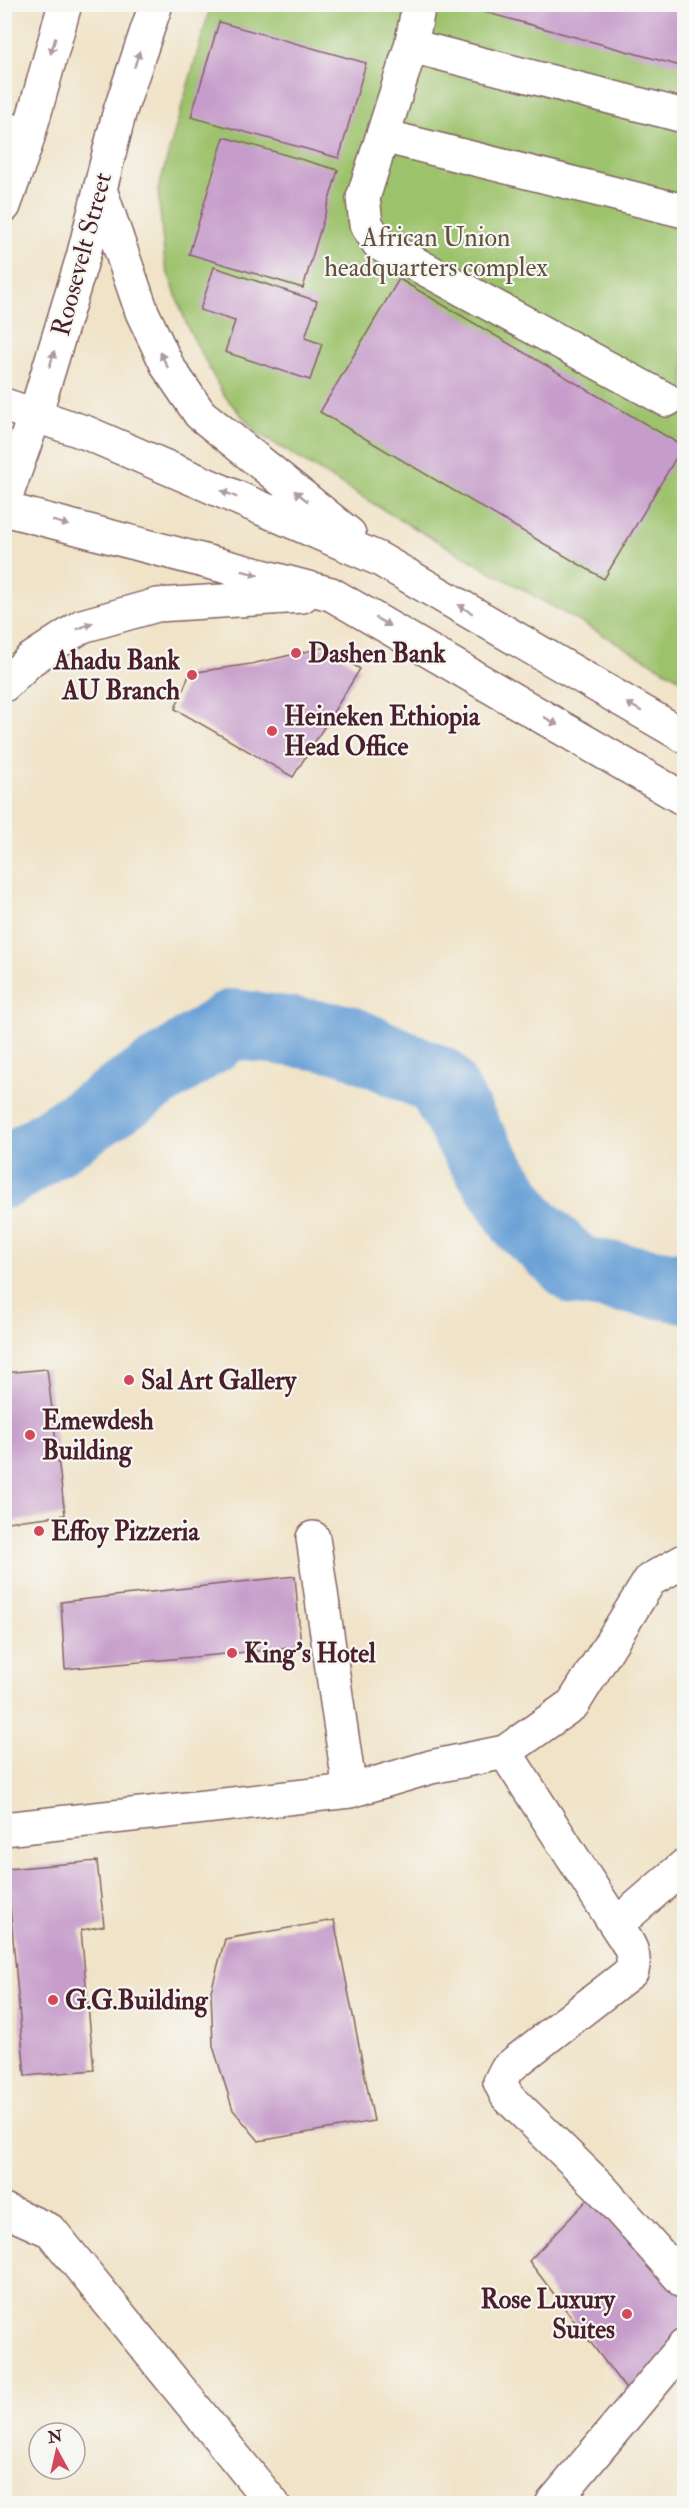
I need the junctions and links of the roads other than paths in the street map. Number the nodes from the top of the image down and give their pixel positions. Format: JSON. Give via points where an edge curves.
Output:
{"nodes":[{"id":1,"x":65,"y":4,"type":"edge"},
{"id":2,"x":156,"y":4,"type":"edge"},
{"id":3,"x":419,"y":4,"type":"edge"},
{"id":4,"x":411,"y":46,"type":"junction"},
{"id":5,"x":684,"y":116,"type":"edge"},
{"id":6,"x":382,"y":136,"type":"junction"},
{"id":7,"x":16,"y":143,"type":"edge"},
{"id":8,"x":100,"y":189,"type":"junction"},
{"id":9,"x":4,"y":206,"type":"edge"},
{"id":10,"x":684,"y":211,"type":"edge"},
{"id":11,"x":667,"y":400,"type":"dead end"},
{"id":12,"x":4,"y":405,"type":"edge"},
{"id":13,"x":35,"y":415,"type":"junction"},
{"id":14,"x":4,"y":502,"type":"edge"},
{"id":15,"x":4,"y":509,"type":"edge"},
{"id":16,"x":379,"y":559,"type":"junction"},
{"id":17,"x":331,"y":594,"type":"junction"},
{"id":18,"x":4,"y":685,"type":"edge"},
{"id":19,"x":684,"y":736,"type":"edge"},
{"id":20,"x":684,"y":799,"type":"edge"},
{"id":21,"x":313,"y":1538,"type":"dead end"},
{"id":22,"x":684,"y":1561,"type":"edge"},
{"id":23,"x":505,"y":1752,"type":"junction"},
{"id":24,"x":350,"y":1791,"type":"junction"},
{"id":25,"x":4,"y":1829,"type":"edge"},
{"id":26,"x":684,"y":1866,"type":"edge"},
{"id":27,"x":616,"y":1925,"type":"junction"},
{"id":28,"x":4,"y":2210,"type":"edge"},
{"id":29,"x":684,"y":2282,"type":"edge"},
{"id":30,"x":684,"y":2346,"type":"edge"},
{"id":31,"x":273,"y":2504,"type":"edge"},
{"id":32,"x":552,"y":2504,"type":"edge"}],
"edges":[{"from":1,"to":7,"type":"main road","one_way":true},
{"from":8,"to":2,"type":"main road","name":"Roosevelt Street","one_way":true,"via":[[119,114]]},
{"from":3,"to":4,"type":"main road"},
{"from":4,"to":5,"type":"main road"},
{"from":4,"to":6,"type":"main road"},
{"from":6,"to":10,"type":"main road"},
{"from":6,"to":11,"type":"main road","via":[[363,198],[366,224],[379,244]]},
{"from":7,"to":9,"type":"main road"},
{"from":13,"to":8,"type":"main road","name":"Roosevelt Street","one_way":true},
{"from":16,"to":8,"type":"main road","one_way":true,"via":[[200,414],[168,367],[142,312]]},
{"from":12,"to":13,"type":"main road"},
{"from":13,"to":14,"type":"main road","name":"Roosevelt Street"},
{"from":16,"to":13,"type":"main road","one_way":true,"via":[[87,433]]},
{"from":15,"to":17,"type":"main road","one_way":true},
{"from":19,"to":16,"type":"main road","one_way":true},
{"from":18,"to":17,"type":"main road","one_way":true,"via":[[30,660],[82,626],[157,604]]},
{"from":17,"to":20,"type":"main road","one_way":true},
{"from":21,"to":24,"type":"main road"},
{"from":22,"to":23,"type":"main road","via":[[650,1580],[573,1704]]},
{"from":23,"to":24,"type":"main road","via":[[431,1767]]},
{"from":23,"to":27,"type":"main road"},
{"from":24,"to":25,"type":"main road"},
{"from":26,"to":27,"type":"main road"},
{"from":27,"to":29,"type":"main road","via":[[635,1959],[632,1971],[518,2060],[500,2082],[507,2096],[600,2187]]},
{"from":28,"to":31,"type":"main road","via":[[51,2231]]},
{"from":30,"to":32,"type":"main road"}]}
